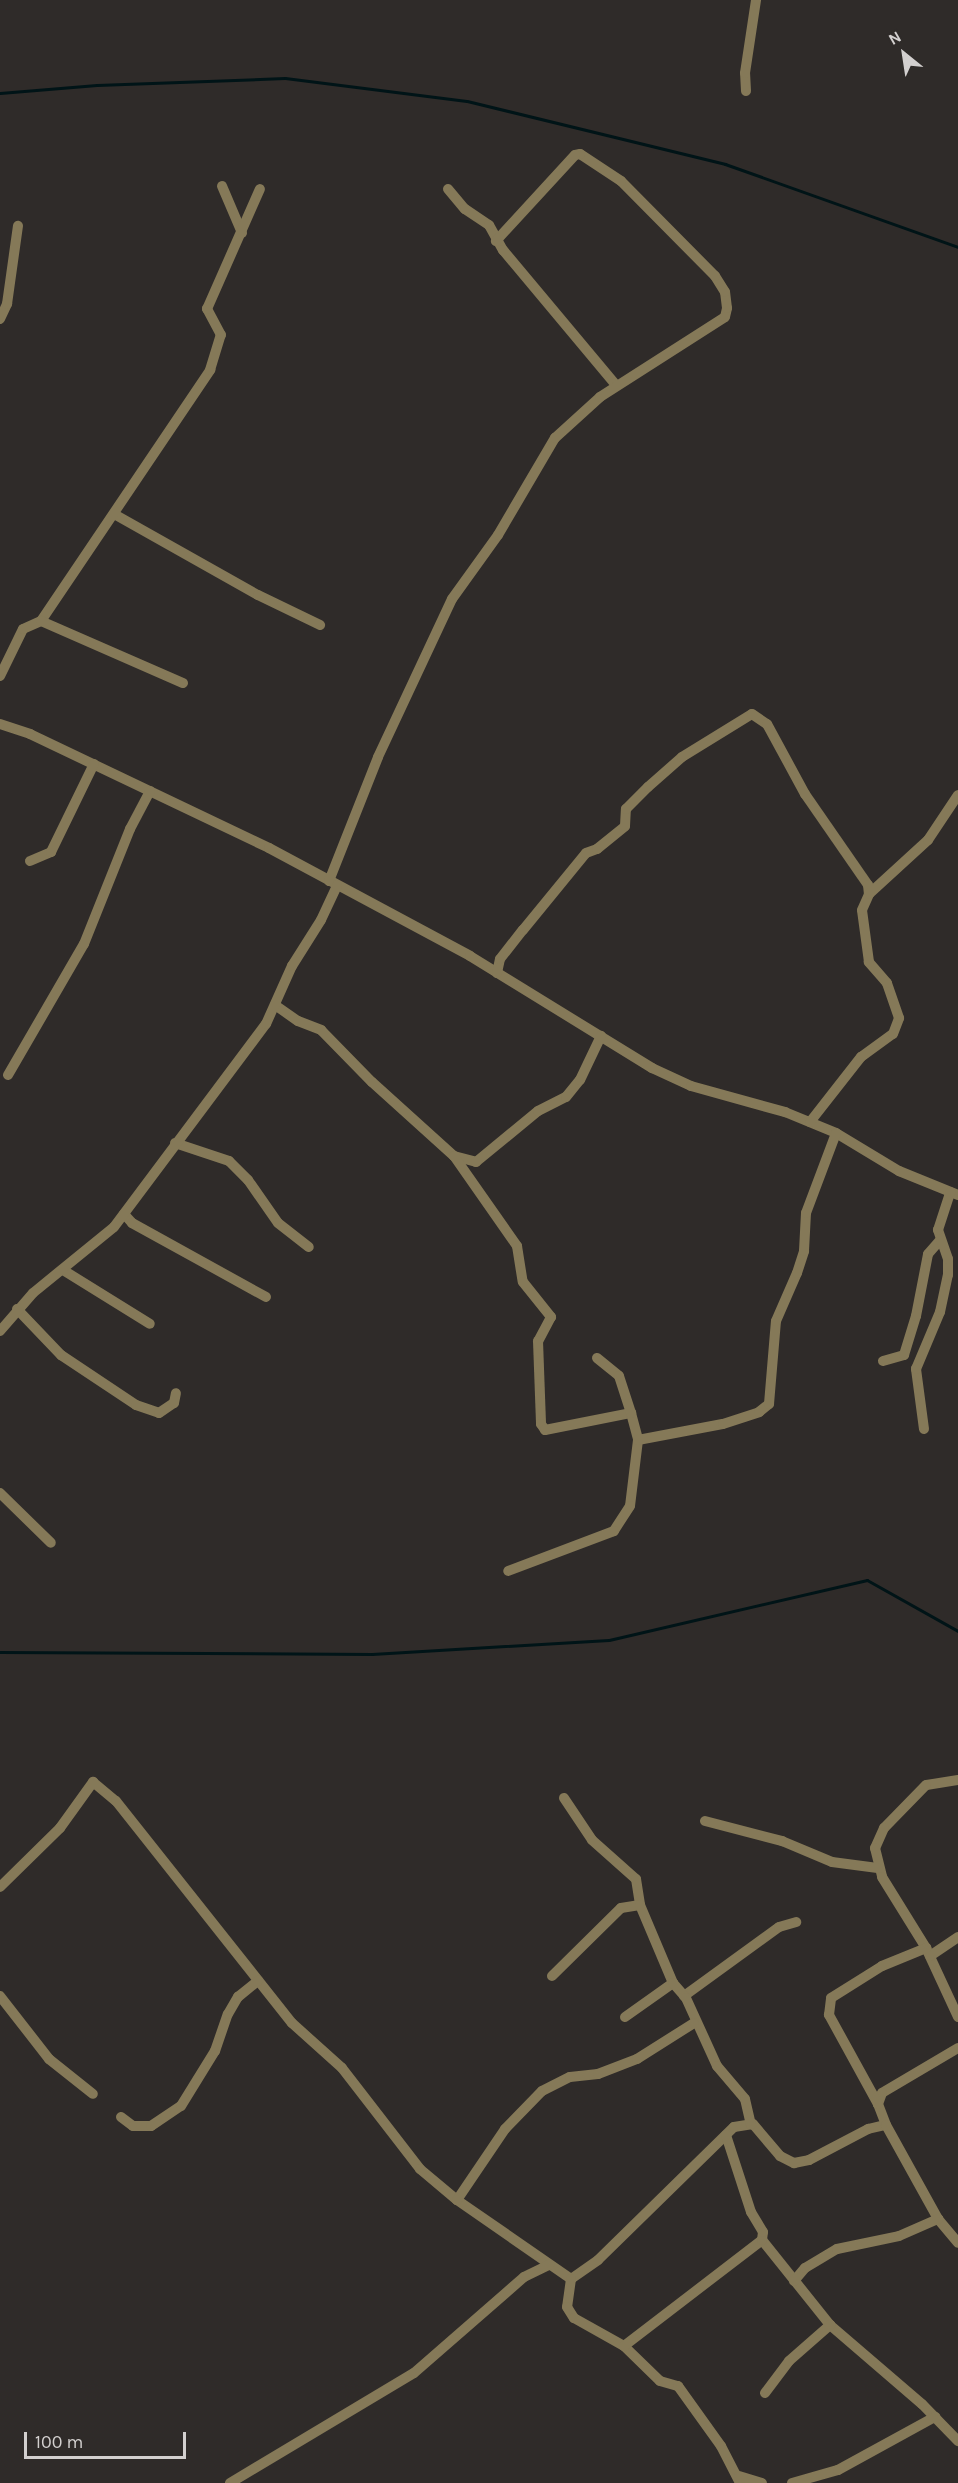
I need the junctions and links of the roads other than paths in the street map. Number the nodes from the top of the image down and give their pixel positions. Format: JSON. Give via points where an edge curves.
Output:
{"nodes":[{"id":1,"x":756,"y":0,"type":"edge"},
{"id":2,"x":746,"y":91,"type":"dead end"},
{"id":3,"x":222,"y":186,"type":"dead end"},
{"id":4,"x":260,"y":189,"type":"dead end"},
{"id":5,"x":448,"y":189,"type":"dead end"},
{"id":6,"x":18,"y":226,"type":"dead end"},
{"id":7,"x":242,"y":233,"type":"junction"},
{"id":8,"x":496,"y":241,"type":"junction"},
{"id":9,"x":3,"y":303,"type":"edge"},
{"id":10,"x":0,"y":319,"type":"edge"},
{"id":11,"x":616,"y":385,"type":"junction"},
{"id":12,"x":114,"y":514,"type":"junction"},
{"id":13,"x":41,"y":621,"type":"junction"},
{"id":14,"x":320,"y":625,"type":"dead end"},
{"id":15,"x":0,"y":676,"type":"edge"},
{"id":16,"x":183,"y":683,"type":"dead end"},
{"id":17,"x":0,"y":724,"type":"edge"},
{"id":18,"x":94,"y":764,"type":"junction"},
{"id":19,"x":150,"y":791,"type":"junction"},
{"id":20,"x":958,"y":795,"type":"edge"},
{"id":21,"x":30,"y":861,"type":"dead end"},
{"id":22,"x":333,"y":883,"type":"junction"},
{"id":23,"x":868,"y":894,"type":"junction"},
{"id":24,"x":497,"y":973,"type":"junction"},
{"id":25,"x":275,"y":1005,"type":"junction"},
{"id":26,"x":601,"y":1036,"type":"junction"},
{"id":27,"x":8,"y":1075,"type":"dead end"},
{"id":28,"x":810,"y":1122,"type":"junction"},
{"id":29,"x":836,"y":1132,"type":"junction"},
{"id":30,"x":175,"y":1143,"type":"junction"},
{"id":31,"x":454,"y":1156,"type":"junction"},
{"id":32,"x":954,"y":1193,"type":"edge"},
{"id":33,"x":124,"y":1214,"type":"junction"},
{"id":34,"x":940,"y":1240,"type":"junction"},
{"id":35,"x":309,"y":1247,"type":"dead end"},
{"id":36,"x":63,"y":1270,"type":"junction"},
{"id":37,"x":266,"y":1297,"type":"dead end"},
{"id":38,"x":17,"y":1310,"type":"junction"},
{"id":39,"x":150,"y":1324,"type":"dead end"},
{"id":40,"x":0,"y":1330,"type":"edge"},
{"id":41,"x":597,"y":1358,"type":"dead end"},
{"id":42,"x":883,"y":1361,"type":"dead end"},
{"id":43,"x":176,"y":1393,"type":"dead end"},
{"id":44,"x":631,"y":1413,"type":"junction"},
{"id":45,"x":924,"y":1429,"type":"dead end"},
{"id":46,"x":638,"y":1440,"type":"junction"},
{"id":47,"x":0,"y":1493,"type":"edge"},
{"id":48,"x":51,"y":1543,"type":"dead end"},
{"id":49,"x":508,"y":1571,"type":"dead end"},
{"id":50,"x":958,"y":1780,"type":"edge"},
{"id":51,"x":564,"y":1798,"type":"dead end"},
{"id":52,"x":705,"y":1821,"type":"dead end"},
{"id":53,"x":878,"y":1868,"type":"junction"},
{"id":54,"x":0,"y":1887,"type":"edge"},
{"id":55,"x":640,"y":1905,"type":"junction"},
{"id":56,"x":796,"y":1922,"type":"dead end"},
{"id":57,"x":958,"y":1937,"type":"edge"},
{"id":58,"x":928,"y":1952,"type":"junction"},
{"id":59,"x":552,"y":1976,"type":"dead end"},
{"id":60,"x":258,"y":1981,"type":"junction"},
{"id":61,"x":674,"y":1983,"type":"junction"},
{"id":62,"x":0,"y":1996,"type":"edge"},
{"id":63,"x":684,"y":1996,"type":"junction"},
{"id":64,"x":625,"y":2017,"type":"dead end"},
{"id":65,"x":958,"y":2017,"type":"edge"},
{"id":66,"x":694,"y":2023,"type":"junction"},
{"id":67,"x":958,"y":2048,"type":"edge"},
{"id":68,"x":93,"y":2094,"type":"dead end"},
{"id":69,"x":878,"y":2104,"type":"junction"},
{"id":70,"x":121,"y":2117,"type":"dead end"},
{"id":71,"x":751,"y":2124,"type":"junction"},
{"id":72,"x":886,"y":2125,"type":"junction"},
{"id":73,"x":726,"y":2135,"type":"junction"},
{"id":74,"x":457,"y":2200,"type":"junction"},
{"id":75,"x":938,"y":2218,"type":"junction"},
{"id":76,"x":762,"y":2240,"type":"junction"},
{"id":77,"x":958,"y":2243,"type":"edge"},
{"id":78,"x":549,"y":2265,"type":"junction"},
{"id":79,"x":571,"y":2279,"type":"junction"},
{"id":80,"x":794,"y":2281,"type":"junction"},
{"id":81,"x":830,"y":2325,"type":"junction"},
{"id":82,"x":624,"y":2346,"type":"junction"},
{"id":83,"x":765,"y":2393,"type":"dead end"},
{"id":84,"x":935,"y":2417,"type":"junction"},
{"id":85,"x":958,"y":2441,"type":"edge"},
{"id":86,"x":739,"y":2480,"type":"edge"},
{"id":87,"x":230,"y":2483,"type":"edge"},
{"id":88,"x":762,"y":2483,"type":"edge"},
{"id":89,"x":792,"y":2483,"type":"edge"}],
"edges":[{"from":1,"to":2,"type":"street"},
{"from":3,"to":7,"type":"street"},
{"from":4,"to":7,"type":"street"},
{"from":5,"to":8,"type":"street","via":[[465,208],[489,225]]},
{"from":6,"to":9,"type":"street"},
{"from":7,"to":12,"type":"street","via":[[207,309],[221,335],[210,370]]},
{"from":8,"to":11,"type":"street"},
{"from":8,"to":11,"type":"street","via":[[580,154],[621,182],[715,276],[727,300],[725,317]]},
{"from":9,"to":10,"type":"street"},
{"from":11,"to":22,"type":"street","via":[[569,421],[555,438],[498,536],[452,599],[378,757]]},
{"from":12,"to":13,"type":"street"},
{"from":12,"to":14,"type":"street"},
{"from":13,"to":15,"type":"street","via":[[23,629]]},
{"from":13,"to":16,"type":"street"},
{"from":17,"to":18,"type":"street"},
{"from":18,"to":19,"type":"street"},
{"from":18,"to":21,"type":"street","via":[[51,852]]},
{"from":19,"to":22,"type":"street"},
{"from":19,"to":27,"type":"street","via":[[130,829],[84,944]]},
{"from":20,"to":23,"type":"street","via":[[928,840]]},
{"from":22,"to":24,"type":"street"},
{"from":22,"to":25,"type":"street"},
{"from":23,"to":24,"type":"street","via":[[868,885],[806,794],[767,724],[752,714],[682,757],[626,809],[625,826],[586,853],[500,959]]},
{"from":23,"to":28,"type":"street","via":[[862,910],[869,962],[887,983],[899,1018],[893,1034],[861,1057]]},
{"from":24,"to":26,"type":"street"},
{"from":25,"to":30,"type":"street","via":[[266,1024]]},
{"from":25,"to":31,"type":"street","via":[[298,1021],[321,1030]]},
{"from":26,"to":28,"type":"street","via":[[691,1086]]},
{"from":26,"to":31,"type":"street","via":[[580,1080],[558,1104],[538,1111],[476,1162]]},
{"from":28,"to":29,"type":"street"},
{"from":29,"to":32,"type":"street","via":[[898,1171]]},
{"from":29,"to":46,"type":"street","via":[[806,1213],[804,1251],[797,1274],[776,1321],[769,1404],[759,1412],[723,1424]]},
{"from":30,"to":33,"type":"street"},
{"from":30,"to":35,"type":"street","via":[[229,1161],[248,1180],[278,1223]]},
{"from":31,"to":44,"type":"street","via":[[517,1246],[523,1282],[551,1317],[538,1341],[541,1424],[545,1430]]},
{"from":32,"to":34,"type":"street","via":[[938,1230]]},
{"from":33,"to":36,"type":"street"},
{"from":33,"to":37,"type":"street","via":[[132,1223]]},
{"from":34,"to":42,"type":"street","via":[[928,1254],[904,1355]]},
{"from":34,"to":45,"type":"street","via":[[948,1260],[948,1275],[940,1312],[916,1369]]},
{"from":36,"to":38,"type":"street"},
{"from":36,"to":39,"type":"street"},
{"from":38,"to":40,"type":"street"},
{"from":38,"to":43,"type":"street","via":[[61,1355],[136,1405],[159,1413],[174,1403]]},
{"from":41,"to":44,"type":"street","via":[[619,1376]]},
{"from":44,"to":46,"type":"street"},
{"from":46,"to":49,"type":"street","via":[[630,1506],[614,1531]]},
{"from":47,"to":48,"type":"street"},
{"from":50,"to":53,"type":"street","via":[[926,1785],[904,1803],[884,1828],[875,1848]]},
{"from":51,"to":55,"type":"street","via":[[592,1840],[636,1879]]},
{"from":52,"to":53,"type":"street","via":[[782,1840],[832,1862]]},
{"from":53,"to":58,"type":"street"},
{"from":54,"to":60,"type":"street","via":[[60,1828],[93,1782],[116,1801]]},
{"from":55,"to":59,"type":"street","via":[[621,1908]]},
{"from":55,"to":61,"type":"street"},
{"from":56,"to":63,"type":"street","via":[[779,1927]]},
{"from":57,"to":58,"type":"street"},
{"from":58,"to":65,"type":"street"},
{"from":58,"to":69,"type":"street","via":[[882,1966],[831,1998],[829,2015]]},
{"from":60,"to":70,"type":"street","via":[[238,1997],[215,2051],[181,2106],[151,2126],[133,2126]]},
{"from":60,"to":74,"type":"street","via":[[292,2023],[342,2068],[420,2169]]},
{"from":61,"to":63,"type":"street"},
{"from":61,"to":64,"type":"street"},
{"from":62,"to":68,"type":"street","via":[[49,2059]]},
{"from":63,"to":66,"type":"street"},
{"from":66,"to":71,"type":"street","via":[[717,2066],[745,2099]]},
{"from":66,"to":74,"type":"street","via":[[637,2059],[598,2074],[570,2077],[542,2091],[505,2129]]},
{"from":67,"to":69,"type":"street","via":[[882,2093]]},
{"from":69,"to":72,"type":"street"},
{"from":71,"to":72,"type":"street","via":[[780,2157],[794,2163],[809,2160],[868,2129]]},
{"from":71,"to":73,"type":"street","via":[[734,2127]]},
{"from":72,"to":75,"type":"street"},
{"from":73,"to":76,"type":"street"},
{"from":73,"to":79,"type":"street","via":[[598,2260]]},
{"from":74,"to":78,"type":"street"},
{"from":75,"to":77,"type":"street"},
{"from":75,"to":80,"type":"street","via":[[899,2236],[837,2249],[805,2268]]},
{"from":76,"to":80,"type":"street"},
{"from":76,"to":82,"type":"street"},
{"from":78,"to":79,"type":"street"},
{"from":78,"to":87,"type":"street","via":[[525,2277],[414,2373]]},
{"from":79,"to":82,"type":"street","via":[[567,2307],[574,2318]]},
{"from":80,"to":81,"type":"street"},
{"from":81,"to":83,"type":"street","via":[[789,2361]]},
{"from":81,"to":84,"type":"street"},
{"from":82,"to":86,"type":"street","via":[[660,2381],[678,2386],[690,2398]]},
{"from":84,"to":85,"type":"street"},
{"from":84,"to":89,"type":"street","via":[[838,2470]]},
{"from":86,"to":88,"type":"street"}]}
